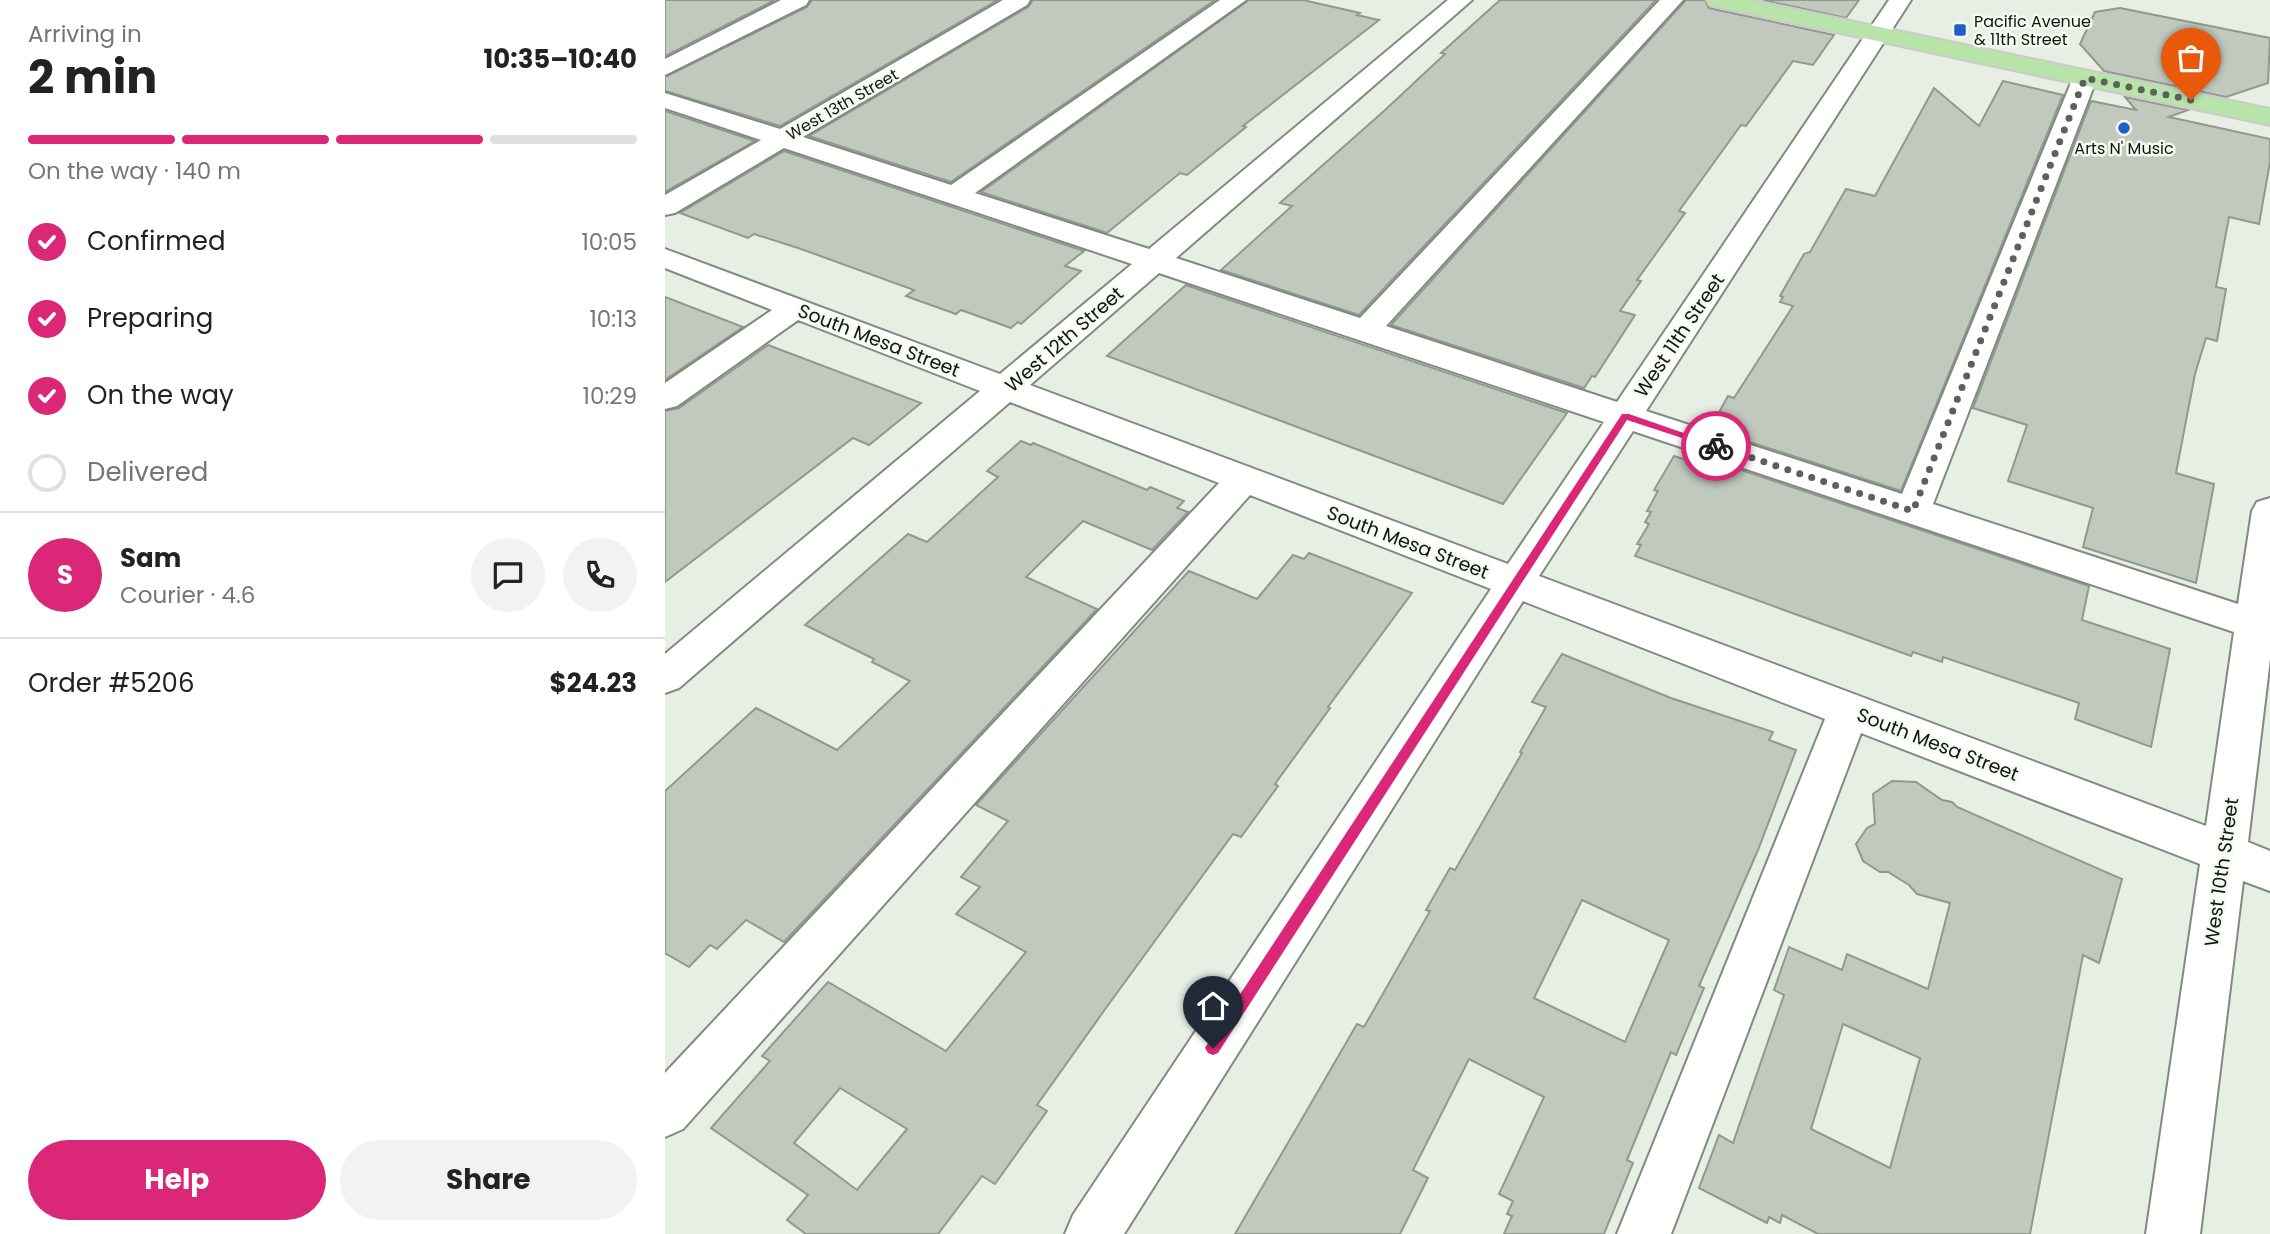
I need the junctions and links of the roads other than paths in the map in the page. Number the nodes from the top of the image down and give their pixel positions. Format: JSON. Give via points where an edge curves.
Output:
{"nodes":[{"id":1,"x":798,"y":0,"type":"edge"},
{"id":2,"x":1020,"y":0,"type":"edge"},
{"id":3,"x":1235,"y":0,"type":"edge"},
{"id":4,"x":1461,"y":0,"type":"edge"},
{"id":5,"x":1672,"y":0,"type":"edge"},
{"id":6,"x":1718,"y":0,"type":"edge"},
{"id":7,"x":1900,"y":0,"type":"edge"},
{"id":8,"x":1879,"y":34,"type":"junction"},
{"id":9,"x":665,"y":68,"type":"edge"},
{"id":10,"x":2085,"y":78,"type":"junction"},
{"id":11,"x":665,"y":100,"type":"edge"},
{"id":12,"x":2270,"y":117,"type":"edge"},
{"id":13,"x":782,"y":139,"type":"junction"},
{"id":14,"x":954,"y":195,"type":"junction"},
{"id":15,"x":665,"y":208,"type":"edge"},
{"id":16,"x":665,"y":258,"type":"edge"},
{"id":17,"x":1154,"y":262,"type":"junction"},
{"id":18,"x":795,"y":308,"type":"junction"},
{"id":19,"x":1365,"y":331,"type":"junction"},
{"id":20,"x":1006,"y":388,"type":"junction"},
{"id":21,"x":665,"y":398,"type":"edge"},
{"id":22,"x":1625,"y":416,"type":"junction"},
{"id":23,"x":1244,"y":479,"type":"junction"},
{"id":24,"x":1913,"y":511,"type":"junction"},
{"id":25,"x":2270,"y":511,"type":"edge"},
{"id":26,"x":1515,"y":583,"type":"junction"},
{"id":27,"x":2262,"y":627,"type":"edge"},
{"id":28,"x":665,"y":677,"type":"edge"},
{"id":29,"x":1849,"y":710,"type":"junction"},
{"id":30,"x":2223,"y":853,"type":"junction"},
{"id":31,"x":2270,"y":871,"type":"edge"},
{"id":32,"x":665,"y":1111,"type":"edge"},
{"id":33,"x":1092,"y":1234,"type":"edge"},
{"id":34,"x":1644,"y":1234,"type":"edge"},
{"id":35,"x":2173,"y":1234,"type":"edge"}],
"edges":[{"from":1,"to":9,"type":"street"},
{"from":2,"to":13,"type":"street","name":"West 13th Street"},
{"from":3,"to":14,"type":"street"},
{"from":4,"to":17,"type":"street","name":"West 12th Street"},
{"from":5,"to":19,"type":"street"},
{"from":6,"to":8,"type":"main road"},
{"from":7,"to":8,"type":"street","name":"West 11th Street"},
{"from":8,"to":10,"type":"main road"},
{"from":8,"to":22,"type":"street","name":"West 11th Street"},
{"from":10,"to":12,"type":"main road"},
{"from":10,"to":24,"type":"street"},
{"from":11,"to":13,"type":"street"},
{"from":13,"to":14,"type":"street"},
{"from":13,"to":15,"type":"street","name":"West 13th Street"},
{"from":14,"to":17,"type":"street"},
{"from":16,"to":18,"type":"street","name":"South Mesa Street"},
{"from":17,"to":19,"type":"street"},
{"from":17,"to":20,"type":"street","name":"West 12th Street"},
{"from":18,"to":20,"type":"street","name":"South Mesa Street"},
{"from":18,"to":21,"type":"street"},
{"from":19,"to":22,"type":"street"},
{"from":20,"to":23,"type":"street","name":"South Mesa Street"},
{"from":20,"to":28,"type":"street","name":"West 12th Street"},
{"from":22,"to":24,"type":"street"},
{"from":22,"to":26,"type":"street","name":"West 11th Street"},
{"from":23,"to":26,"type":"street","name":"South Mesa Street"},
{"from":23,"to":32,"type":"street"},
{"from":24,"to":27,"type":"street"},
{"from":25,"to":27,"type":"street","name":"West 10th Street"},
{"from":26,"to":29,"type":"street","name":"South Mesa Street"},
{"from":26,"to":33,"type":"street","name":"West 11th Street"},
{"from":27,"to":30,"type":"street","name":"West 10th Street"},
{"from":29,"to":30,"type":"street","name":"South Mesa Street"},
{"from":29,"to":34,"type":"street"},
{"from":30,"to":31,"type":"street","name":"South Mesa Street"},
{"from":30,"to":35,"type":"street","name":"West 10th Street"}]}
